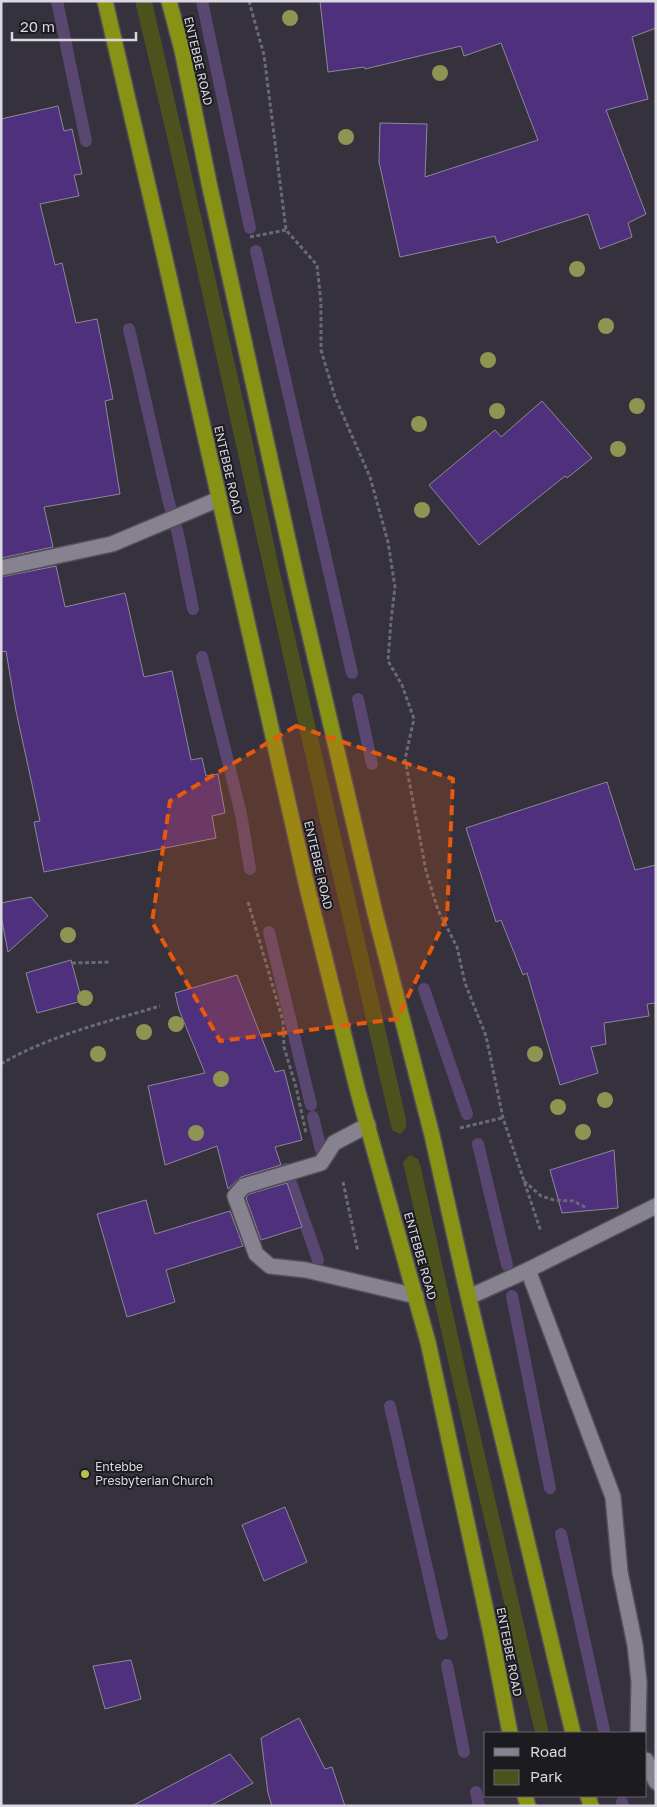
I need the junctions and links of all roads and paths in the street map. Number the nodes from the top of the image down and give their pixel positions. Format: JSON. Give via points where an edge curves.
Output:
{"nodes":[{"id":1,"x":105,"y":1,"type":"edge"},
{"id":2,"x":169,"y":1,"type":"edge"},
{"id":3,"x":249,"y":1,"type":"edge"},
{"id":4,"x":286,"y":230,"type":"junction"},
{"id":5,"x":223,"y":242,"type":"junction"},
{"id":6,"x":219,"y":499,"type":"junction"},
{"id":7,"x":1,"y":568,"type":"edge"},
{"id":8,"x":248,"y":902,"type":"dead end"},
{"id":9,"x":110,"y":962,"type":"dead end"},
{"id":10,"x":72,"y":963,"type":"dead end"},
{"id":11,"x":160,"y":1006,"type":"dead end"},
{"id":12,"x":1,"y":1064,"type":"edge"},
{"id":13,"x":368,"y":1125,"type":"junction"},
{"id":14,"x":311,"y":1166,"type":"junction"},
{"id":15,"x":341,"y":1173,"type":"dead end"},
{"id":16,"x":524,"y":1181,"type":"junction"},
{"id":17,"x":656,"y":1206,"type":"edge"},
{"id":18,"x":609,"y":1229,"type":"junction"},
{"id":19,"x":550,"y":1258,"type":"junction"},
{"id":20,"x":528,"y":1270,"type":"junction"},
{"id":21,"x":365,"y":1284,"type":"junction"},
{"id":22,"x":416,"y":1296,"type":"junction"},
{"id":23,"x":469,"y":1297,"type":"junction"},
{"id":24,"x":510,"y":1732,"type":"edge"},
{"id":25,"x":573,"y":1732,"type":"edge"},
{"id":26,"x":638,"y":1732,"type":"edge"},
{"id":27,"x":647,"y":1762,"type":"edge"},
{"id":28,"x":656,"y":1782,"type":"edge"}],
"edges":[{"from":1,"to":6,"type":"highway","name":"ENTEBBE ROAD"},
{"from":2,"to":5,"type":"highway","name":"ENTEBBE ROAD"},
{"from":3,"to":4,"type":"path","via":[[264,55]]},
{"from":4,"to":5,"type":"path"},
{"from":4,"to":16,"type":"path","via":[[317,265],[321,350],[335,397],[370,477],[388,542],[395,587],[388,661],[402,685],[414,719],[405,759],[426,871],[438,910],[457,947],[465,983],[486,1036],[502,1118]]},
{"from":5,"to":23,"type":"highway","name":"ENTEBBE ROAD","via":[[298,585]]},
{"from":6,"to":7,"type":"street","via":[[112,544]]},
{"from":6,"to":13,"type":"highway","name":"ENTEBBE ROAD","via":[[306,882]]},
{"from":8,"to":14,"type":"path","via":[[282,1021],[284,1047],[296,1087]]},
{"from":9,"to":10,"type":"path"},
{"from":11,"to":12,"type":"path","via":[[22,1051]]},
{"from":13,"to":14,"type":"street","via":[[334,1143],[321,1164]]},
{"from":13,"to":22,"type":"highway","name":"ENTEBBE ROAD"},
{"from":14,"to":21,"type":"street","via":[[244,1186],[235,1196],[256,1254],[270,1266],[306,1270]]},
{"from":15,"to":21,"type":"path"},
{"from":16,"to":18,"type":"path","via":[[541,1196],[573,1201],[594,1212]]},
{"from":16,"to":19,"type":"path"},
{"from":17,"to":18,"type":"street"},
{"from":18,"to":19,"type":"street"},
{"from":19,"to":20,"type":"street"},
{"from":20,"to":23,"type":"street"},
{"from":20,"to":26,"type":"street","via":[[613,1497],[620,1572],[639,1682]]},
{"from":21,"to":22,"type":"street"},
{"from":22,"to":24,"type":"highway","name":"ENTEBBE ROAD"},
{"from":23,"to":25,"type":"highway","name":"ENTEBBE ROAD"},
{"from":27,"to":28,"type":"street"}]}
